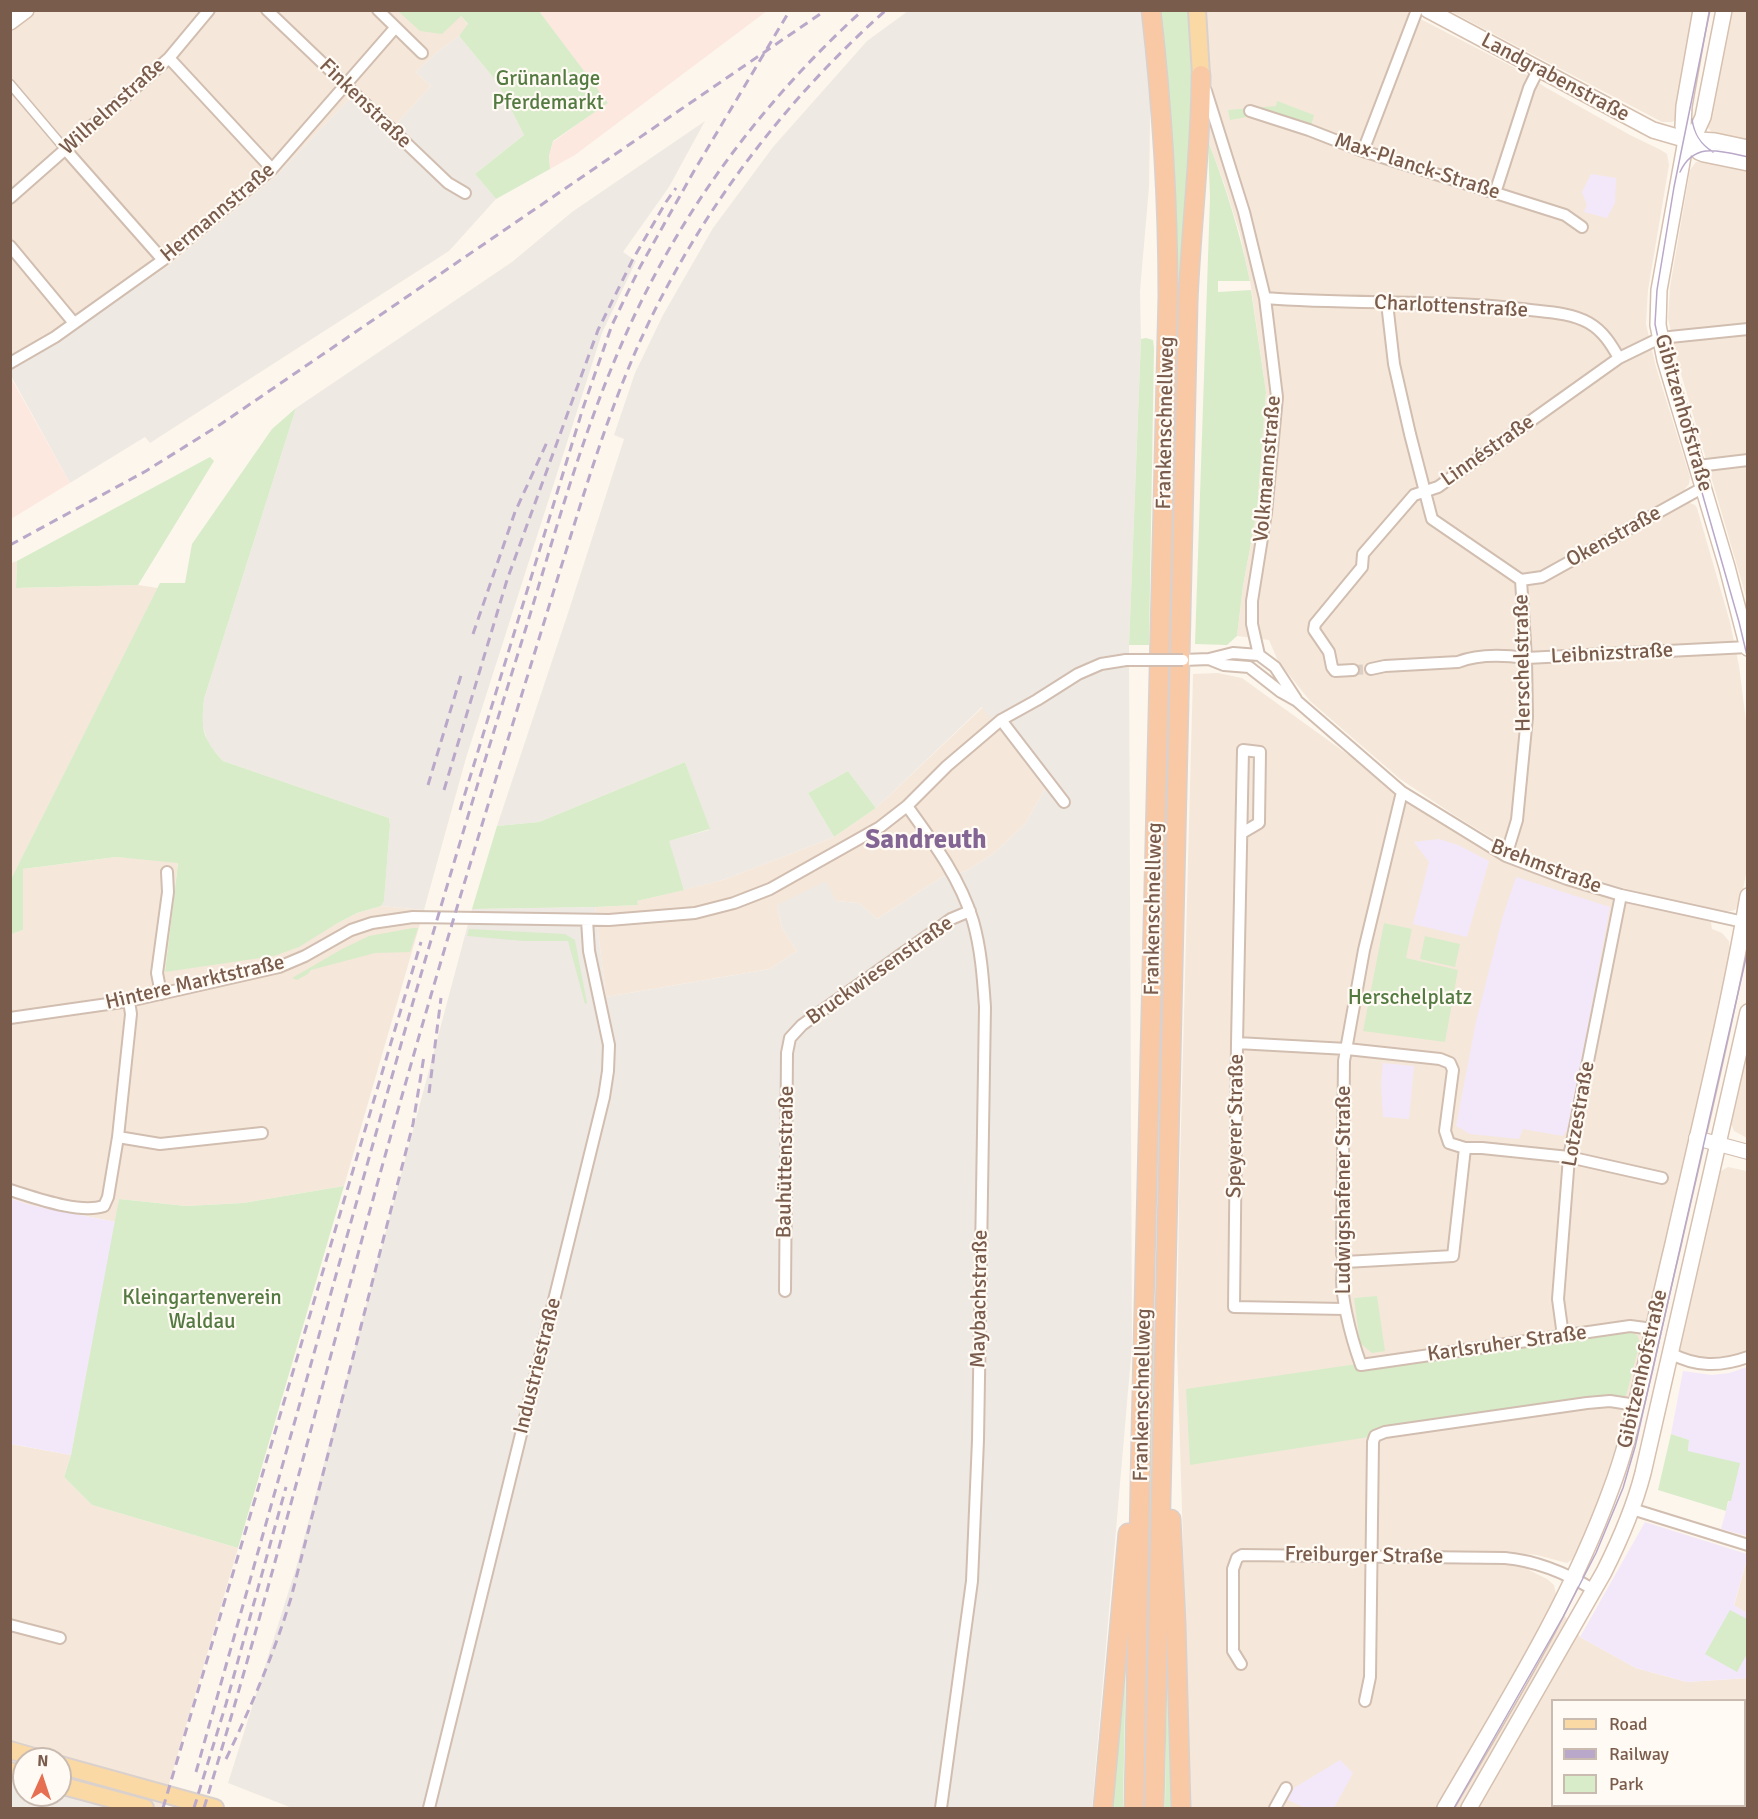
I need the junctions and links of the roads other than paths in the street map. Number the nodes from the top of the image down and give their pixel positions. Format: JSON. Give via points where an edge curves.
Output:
{"nodes":[{"id":1,"x":26,"y":10,"type":"edge"},
{"id":2,"x":209,"y":10,"type":"edge"},
{"id":3,"x":267,"y":10,"type":"edge"},
{"id":4,"x":378,"y":10,"type":"edge"},
{"id":5,"x":1151,"y":10,"type":"edge"},
{"id":6,"x":1197,"y":10,"type":"edge"},
{"id":7,"x":1417,"y":10,"type":"edge"},
{"id":8,"x":1428,"y":10,"type":"edge"},
{"id":9,"x":1701,"y":10,"type":"edge"},
{"id":10,"x":1724,"y":10,"type":"edge"},
{"id":11,"x":10,"y":22,"type":"edge"},
{"id":12,"x":395,"y":28,"type":"junction"},
{"id":13,"x":422,"y":52,"type":"dead end"},
{"id":14,"x":169,"y":58,"type":"junction"},
{"id":15,"x":1538,"y":70,"type":"junction"},
{"id":16,"x":1201,"y":75,"type":"junction"},
{"id":17,"x":10,"y":84,"type":"edge"},
{"id":18,"x":345,"y":85,"type":"junction"},
{"id":19,"x":1250,"y":111,"type":"dead end"},
{"id":20,"x":1686,"y":140,"type":"junction"},
{"id":21,"x":1748,"y":148,"type":"edge"},
{"id":22,"x":65,"y":149,"type":"junction"},
{"id":23,"x":1363,"y":151,"type":"junction"},
{"id":24,"x":1748,"y":164,"type":"edge"},
{"id":25,"x":272,"y":169,"type":"junction"},
{"id":26,"x":465,"y":193,"type":"dead end"},
{"id":27,"x":1495,"y":193,"type":"junction"},
{"id":28,"x":10,"y":198,"type":"edge"},
{"id":29,"x":1582,"y":227,"type":"dead end"},
{"id":30,"x":10,"y":246,"type":"edge"},
{"id":31,"x":163,"y":260,"type":"junction"},
{"id":32,"x":1265,"y":298,"type":"junction"},
{"id":33,"x":1387,"y":303,"type":"junction"},
{"id":34,"x":74,"y":323,"type":"junction"},
{"id":35,"x":1748,"y":329,"type":"edge"},
{"id":36,"x":1660,"y":338,"type":"junction"},
{"id":37,"x":1618,"y":358,"type":"junction"},
{"id":38,"x":10,"y":363,"type":"edge"},
{"id":39,"x":1748,"y":460,"type":"edge"},
{"id":40,"x":1698,"y":466,"type":"junction"},
{"id":41,"x":1704,"y":487,"type":"junction"},
{"id":42,"x":1425,"y":492,"type":"junction"},
{"id":43,"x":1521,"y":580,"type":"junction"},
{"id":44,"x":1747,"y":647,"type":"edge"},
{"id":45,"x":1259,"y":655,"type":"junction"},
{"id":46,"x":1526,"y":658,"type":"junction"},
{"id":47,"x":1209,"y":659,"type":"junction"},
{"id":48,"x":1249,"y":667,"type":"junction"},
{"id":49,"x":1371,"y":669,"type":"tunnel mouth"},
{"id":50,"x":1353,"y":670,"type":"tunnel mouth"},
{"id":51,"x":1297,"y":701,"type":"junction"},
{"id":52,"x":1001,"y":720,"type":"junction"},
{"id":53,"x":1402,"y":792,"type":"junction"},
{"id":54,"x":1064,"y":802,"type":"dead end"},
{"id":55,"x":907,"y":806,"type":"junction"},
{"id":56,"x":1242,"y":833,"type":"junction"},
{"id":57,"x":1506,"y":856,"type":"junction"},
{"id":58,"x":167,"y":872,"type":"dead end"},
{"id":59,"x":1621,"y":895,"type":"junction"},
{"id":60,"x":1748,"y":896,"type":"edge"},
{"id":61,"x":970,"y":911,"type":"junction"},
{"id":62,"x":587,"y":921,"type":"junction"},
{"id":63,"x":1745,"y":923,"type":"edge"},
{"id":64,"x":161,"y":994,"type":"junction"},
{"id":65,"x":129,"y":1001,"type":"junction"},
{"id":66,"x":1748,"y":1012,"type":"edge"},
{"id":67,"x":10,"y":1018,"type":"edge"},
{"id":68,"x":792,"y":1034,"type":"joint"},
{"id":69,"x":1237,"y":1043,"type":"junction"},
{"id":70,"x":1347,"y":1049,"type":"junction"},
{"id":71,"x":262,"y":1133,"type":"dead end"},
{"id":72,"x":118,"y":1137,"type":"junction"},
{"id":73,"x":1696,"y":1138,"type":"junction"},
{"id":74,"x":1718,"y":1143,"type":"junction"},
{"id":75,"x":1466,"y":1148,"type":"junction"},
{"id":76,"x":1748,"y":1152,"type":"edge"},
{"id":77,"x":1569,"y":1157,"type":"junction"},
{"id":78,"x":1662,"y":1178,"type":"dead end"},
{"id":79,"x":10,"y":1190,"type":"edge"},
{"id":80,"x":1345,"y":1262,"type":"junction"},
{"id":81,"x":785,"y":1291,"type":"dead end"},
{"id":82,"x":1345,"y":1309,"type":"junction"},
{"id":83,"x":1653,"y":1329,"type":"junction"},
{"id":84,"x":1563,"y":1336,"type":"junction"},
{"id":85,"x":1670,"y":1353,"type":"junction"},
{"id":86,"x":1748,"y":1357,"type":"edge"},
{"id":87,"x":1361,"y":1365,"type":"joint"},
{"id":88,"x":1163,"y":1385,"type":"junction"},
{"id":89,"x":1142,"y":1394,"type":"junction"},
{"id":90,"x":1636,"y":1405,"type":"junction"},
{"id":91,"x":1632,"y":1509,"type":"junction"},
{"id":92,"x":1748,"y":1545,"type":"edge"},
{"id":93,"x":1372,"y":1557,"type":"junction"},
{"id":94,"x":1573,"y":1578,"type":"junction"},
{"id":95,"x":1594,"y":1590,"type":"junction"},
{"id":96,"x":10,"y":1625,"type":"edge"},
{"id":97,"x":60,"y":1638,"type":"dead end"},
{"id":98,"x":1241,"y":1664,"type":"dead end"},
{"id":99,"x":1365,"y":1701,"type":"dead end"},
{"id":100,"x":72,"y":1768,"type":"edge"},
{"id":101,"x":72,"y":1788,"type":"edge"},
{"id":102,"x":1286,"y":1788,"type":"dead end"},
{"id":103,"x":1748,"y":1807,"type":"edge"},
{"id":104,"x":145,"y":1809,"type":"edge"},
{"id":105,"x":215,"y":1809,"type":"edge"},
{"id":106,"x":429,"y":1809,"type":"edge"},
{"id":107,"x":941,"y":1809,"type":"edge"},
{"id":108,"x":1103,"y":1809,"type":"edge"},
{"id":109,"x":1134,"y":1809,"type":"edge"},
{"id":110,"x":1154,"y":1809,"type":"edge"},
{"id":111,"x":1181,"y":1809,"type":"edge"},
{"id":112,"x":1275,"y":1809,"type":"edge"},
{"id":113,"x":1445,"y":1809,"type":"edge"},
{"id":114,"x":1469,"y":1809,"type":"edge"},
{"id":115,"x":1740,"y":1809,"type":"edge"}],
"edges":[{"from":1,"to":11,"type":"main road"},
{"from":2,"to":14,"type":"street","name":"Wilhelmstraße"},
{"from":3,"to":18,"type":"street","name":"Finkenstraße"},
{"from":4,"to":12,"type":"street"},
{"from":5,"to":89,"type":"highway","name":"Frankenschnellweg","via":[[1163,130],[1168,296]]},
{"from":6,"to":16,"type":"main road","name":"Frankenschnellweg"},
{"from":7,"to":23,"type":"street"},
{"from":8,"to":15,"type":"main road","name":"Landgrabenstraße"},
{"from":9,"to":20,"type":"main road","name":"Gibitzenhofstraße","via":[[1684,106]]},
{"from":10,"to":20,"type":"main road","name":"Gibitzenhofstraße","via":[[1702,117]]},
{"from":12,"to":13,"type":"street"},
{"from":12,"to":18,"type":"street","name":"Hermannstraße"},
{"from":14,"to":22,"type":"street","name":"Wilhelmstraße"},
{"from":14,"to":25,"type":"street"},
{"from":15,"to":20,"type":"main road","name":"Landgrabenstraße","via":[[1653,130]]},
{"from":15,"to":27,"type":"street"},
{"from":16,"to":32,"type":"street","name":"Volkmannstraße","via":[[1244,213]]},
{"from":16,"to":88,"type":"highway","name":"Frankenschnellweg","via":[[1188,302]]},
{"from":17,"to":22,"type":"street"},
{"from":18,"to":25,"type":"street","name":"Hermannstraße"},
{"from":18,"to":26,"type":"street","name":"Finkenstraße","via":[[448,183]]},
{"from":19,"to":23,"type":"street","name":"Max-Planck-Straße"},
{"from":20,"to":21,"type":"main road","name":"Landgrabenstraße"},
{"from":20,"to":24,"type":"main road","name":"Landgrabenstraße","via":[[1704,154]]},
{"from":20,"to":36,"type":"main road","name":"Gibitzenhofstraße","via":[[1659,290]]},
{"from":22,"to":28,"type":"street","name":"Wilhelmstraße"},
{"from":22,"to":31,"type":"street"},
{"from":23,"to":27,"type":"street","name":"Max-Planck-Straße"},
{"from":25,"to":31,"type":"street","name":"Hermannstraße"},
{"from":27,"to":29,"type":"street","name":"Max-Planck-Straße","via":[[1565,215]]},
{"from":30,"to":34,"type":"street"},
{"from":31,"to":34,"type":"street","name":"Hermannstraße"},
{"from":32,"to":33,"type":"street","name":"Charlottenstraße"},
{"from":32,"to":45,"type":"street","name":"Volkmannstraße","via":[[1277,397],[1266,513],[1252,601]]},
{"from":33,"to":37,"type":"street","name":"Charlottenstraße","via":[[1493,306],[1569,316],[1590,323],[1603,333]]},
{"from":33,"to":42,"type":"street","name":"Herschelstraße","via":[[1394,364]]},
{"from":34,"to":38,"type":"street","name":"Hermannstraße"},
{"from":35,"to":36,"type":"street","name":"Linnéstraße"},
{"from":36,"to":37,"type":"street","name":"Linnéstraße"},
{"from":36,"to":40,"type":"main road","name":"Gibitzenhofstraße"},
{"from":37,"to":42,"type":"street","name":"Linnéstraße","via":[[1438,487]]},
{"from":39,"to":40,"type":"street"},
{"from":40,"to":41,"type":"main road","name":"Gibitzenhofstraße"},
{"from":41,"to":43,"type":"street","name":"Okenstraße","via":[[1542,577]]},
{"from":41,"to":44,"type":"main road","name":"Gibitzenhofstraße"},
{"from":42,"to":43,"type":"street","name":"Herschelstraße","via":[[1432,519]]},
{"from":42,"to":50,"type":"street","name":"Linnéstraße","via":[[1414,495],[1363,554],[1362,567],[1315,624],[1314,630],[1329,652],[1335,671]]},
{"from":43,"to":46,"type":"street","name":"Herschelstraße"},
{"from":44,"to":46,"type":"street","name":"Leibnizstraße"},
{"from":45,"to":47,"type":"street","via":[[1233,653]]},
{"from":45,"to":48,"type":"street"},
{"from":45,"to":51,"type":"street","via":[[1275,667]]},
{"from":46,"to":49,"type":"street","name":"Leibnizstraße","via":[[1469,658]]},
{"from":46,"to":57,"type":"street","name":"Herschelstraße","via":[[1527,717],[1517,820]]},
{"from":47,"to":48,"type":"street"},
{"from":47,"to":52,"type":"street","name":"Hintere Marktstraße","bridge":true,"via":[[1101,664]]},
{"from":48,"to":51,"type":"street"},
{"from":51,"to":53,"type":"street","name":"Brehmstraße"},
{"from":52,"to":54,"type":"street"},
{"from":52,"to":55,"type":"street","name":"Hintere Marktstraße"},
{"from":53,"to":57,"type":"street","name":"Brehmstraße"},
{"from":53,"to":70,"type":"street","via":[[1364,950]]},
{"from":55,"to":61,"type":"street","name":"Maybachstraße","via":[[941,853]]},
{"from":55,"to":62,"type":"street","name":"Hintere Marktstraße","via":[[880,827],[811,867],[734,903],[695,913]]},
{"from":56,"to":56,"type":"street","name":"Speyerer Straße","via":[[1242,798],[1243,750],[1260,752],[1259,824]]},
{"from":56,"to":69,"type":"street","name":"Speyerer Straße"},
{"from":57,"to":59,"type":"street","name":"Brehmstraße"},
{"from":58,"to":64,"type":"street","via":[[157,972]]},
{"from":59,"to":63,"type":"street","name":"Brehmstraße"},
{"from":59,"to":77,"type":"street","name":"Lotzestraße"},
{"from":60,"to":63,"type":"main road","name":"Gibitzenhofstraße"},
{"from":61,"to":68,"type":"street","name":"Bruckwiesenstraße","via":[[951,919]]},
{"from":61,"to":107,"type":"street","name":"Maybachstraße","via":[[983,971],[984,1008],[978,1440],[972,1581]]},
{"from":62,"to":64,"type":"street","name":"Hintere Marktstraße","via":[[413,917],[372,923],[279,967]]},
{"from":62,"to":106,"type":"street","name":"Industriestraße","via":[[589,951],[609,1045],[604,1097]]},
{"from":63,"to":73,"type":"main road","name":"Gibitzenhofstraße"},
{"from":64,"to":65,"type":"street","name":"Hintere Marktstraße"},
{"from":65,"to":67,"type":"street","name":"Hintere Marktstraße"},
{"from":65,"to":72,"type":"street","via":[[131,1014]]},
{"from":66,"to":74,"type":"main road","name":"Gibitzenhofstraße"},
{"from":68,"to":81,"type":"street","name":"Bauhüttenstraße","via":[[787,1053]]},
{"from":69,"to":70,"type":"street"},
{"from":69,"to":82,"type":"street","name":"Speyerer Straße","via":[[1234,1307]]},
{"from":70,"to":75,"type":"street","via":[[1450,1063],[1453,1070],[1444,1131],[1449,1143]]},
{"from":70,"to":80,"type":"street","name":"Ludwigshafener Straße","via":[[1342,1254]]},
{"from":71,"to":72,"type":"street","via":[[160,1144]]},
{"from":72,"to":79,"type":"street","via":[[104,1206],[88,1209]]},
{"from":73,"to":74,"type":"street"},
{"from":73,"to":83,"type":"main road","name":"Gibitzenhofstraße"},
{"from":74,"to":76,"type":"street"},
{"from":74,"to":85,"type":"main road","name":"Gibitzenhofstraße"},
{"from":75,"to":77,"type":"street"},
{"from":75,"to":80,"type":"street","via":[[1453,1256]]},
{"from":77,"to":78,"type":"street"},
{"from":77,"to":84,"type":"street","name":"Lotzestraße","via":[[1558,1299]]},
{"from":80,"to":82,"type":"street","name":"Ludwigshafener Straße"},
{"from":82,"to":87,"type":"street","name":"Ludwigshafener Straße"},
{"from":83,"to":84,"type":"street","name":"Karlsruher Straße","via":[[1630,1326]]},
{"from":83,"to":90,"type":"main road","name":"Gibitzenhofstraße"},
{"from":84,"to":87,"type":"street","name":"Karlsruher Straße"},
{"from":85,"to":86,"type":"street","via":[[1688,1362],[1713,1366]]},
{"from":85,"to":91,"type":"main road","name":"Gibitzenhofstraße"},
{"from":88,"to":110,"type":"highway","name":"Frankenschnellweg"},
{"from":88,"to":111,"type":"highway"},
{"from":89,"to":108,"type":"highway"},
{"from":89,"to":109,"type":"highway","name":"Frankenschnellweg"},
{"from":90,"to":93,"type":"street","via":[[1587,1403],[1385,1432],[1374,1437]]},
{"from":90,"to":94,"type":"main road","name":"Gibitzenhofstraße","via":[[1612,1489]]},
{"from":91,"to":92,"type":"street"},
{"from":91,"to":95,"type":"main road","name":"Gibitzenhofstraße"},
{"from":93,"to":94,"type":"street","name":"Freiburger Straße","via":[[1527,1560]]},
{"from":93,"to":98,"type":"street","name":"Freiburger Straße","via":[[1251,1554],[1237,1558],[1233,1569],[1233,1651]]},
{"from":93,"to":99,"type":"street","via":[[1370,1677]]},
{"from":94,"to":95,"type":"street","name":"Freiburger Straße"},
{"from":94,"to":113,"type":"main road","name":"Gibitzenhofstraße"},
{"from":95,"to":114,"type":"main road","name":"Gibitzenhofstraße"},
{"from":96,"to":97,"type":"street"},
{"from":100,"to":105,"type":"main road"},
{"from":101,"to":104,"type":"main road"},
{"from":102,"to":112,"type":"street"},
{"from":103,"to":115,"type":"street"}]}
